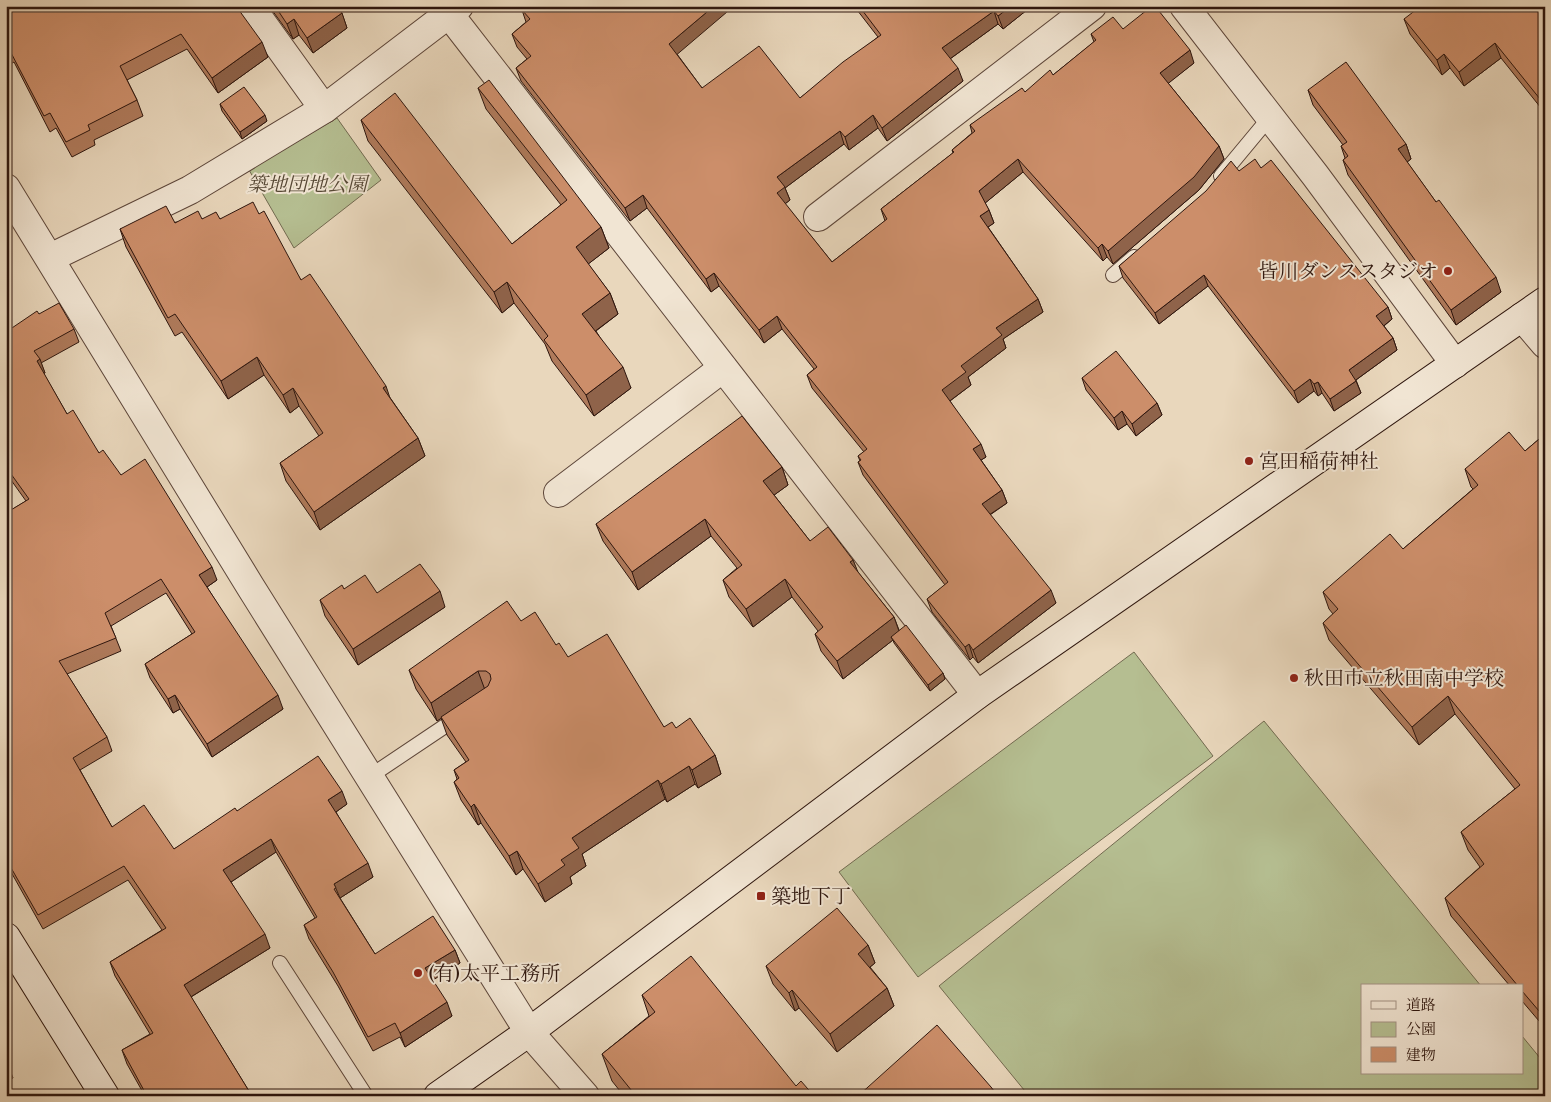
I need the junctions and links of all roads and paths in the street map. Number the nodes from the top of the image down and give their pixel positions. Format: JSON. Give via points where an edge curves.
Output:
{"nodes":[{"id":1,"x":250,"y":6,"type":"edge"},
{"id":2,"x":1092,"y":6,"type":"edge"},
{"id":3,"x":1184,"y":6,"type":"edge"},
{"id":4,"x":454,"y":10,"type":"edge"},
{"id":5,"x":324,"y":109,"type":"junction"},
{"id":6,"x":1270,"y":117,"type":"junction"},
{"id":7,"x":6,"y":188,"type":"edge"},
{"id":8,"x":1211,"y":188,"type":"edge"},
{"id":9,"x":818,"y":217,"type":"dead end"},
{"id":10,"x":1141,"y":250,"type":"edge"},
{"id":11,"x":50,"y":258,"type":"junction"},
{"id":12,"x":1113,"y":275,"type":"dead end"},
{"id":13,"x":1545,"y":301,"type":"edge"},
{"id":14,"x":1522,"y":317,"type":"junction"},
{"id":15,"x":1545,"y":344,"type":"edge"},
{"id":16,"x":1455,"y":364,"type":"junction"},
{"id":17,"x":723,"y":368,"type":"junction"},
{"id":18,"x":558,"y":493,"type":"dead end"},
{"id":19,"x":977,"y":695,"type":"junction"},
{"id":20,"x":473,"y":708,"type":"edge"},
{"id":21,"x":369,"y":777,"type":"junction"},
{"id":22,"x":6,"y":937,"type":"edge"},
{"id":23,"x":280,"y":963,"type":"dead end"},
{"id":24,"x":529,"y":1032,"type":"junction"},
{"id":25,"x":105,"y":1096,"type":"edge"},
{"id":26,"x":366,"y":1096,"type":"edge"},
{"id":27,"x":438,"y":1096,"type":"edge"},
{"id":28,"x":584,"y":1096,"type":"edge"}],
"edges":[{"from":1,"to":5,"type":"street"},
{"from":2,"to":9,"type":"street"},
{"from":3,"to":6,"type":"street"},
{"from":4,"to":5,"type":"street"},
{"from":4,"to":17,"type":"street"},
{"from":5,"to":11,"type":"street","via":[[190,190]]},
{"from":6,"to":8,"type":"lane"},
{"from":6,"to":16,"type":"street"},
{"from":7,"to":11,"type":"street"},
{"from":10,"to":12,"type":"lane"},
{"from":11,"to":21,"type":"street"},
{"from":13,"to":14,"type":"street"},
{"from":14,"to":15,"type":"street"},
{"from":14,"to":16,"type":"street"},
{"from":16,"to":19,"type":"street"},
{"from":17,"to":18,"type":"street"},
{"from":17,"to":19,"type":"street"},
{"from":19,"to":24,"type":"street"},
{"from":20,"to":21,"type":"lane"},
{"from":21,"to":24,"type":"street"},
{"from":22,"to":25,"type":"street"},
{"from":23,"to":26,"type":"lane"},
{"from":24,"to":27,"type":"street"},
{"from":24,"to":28,"type":"street"}]}
